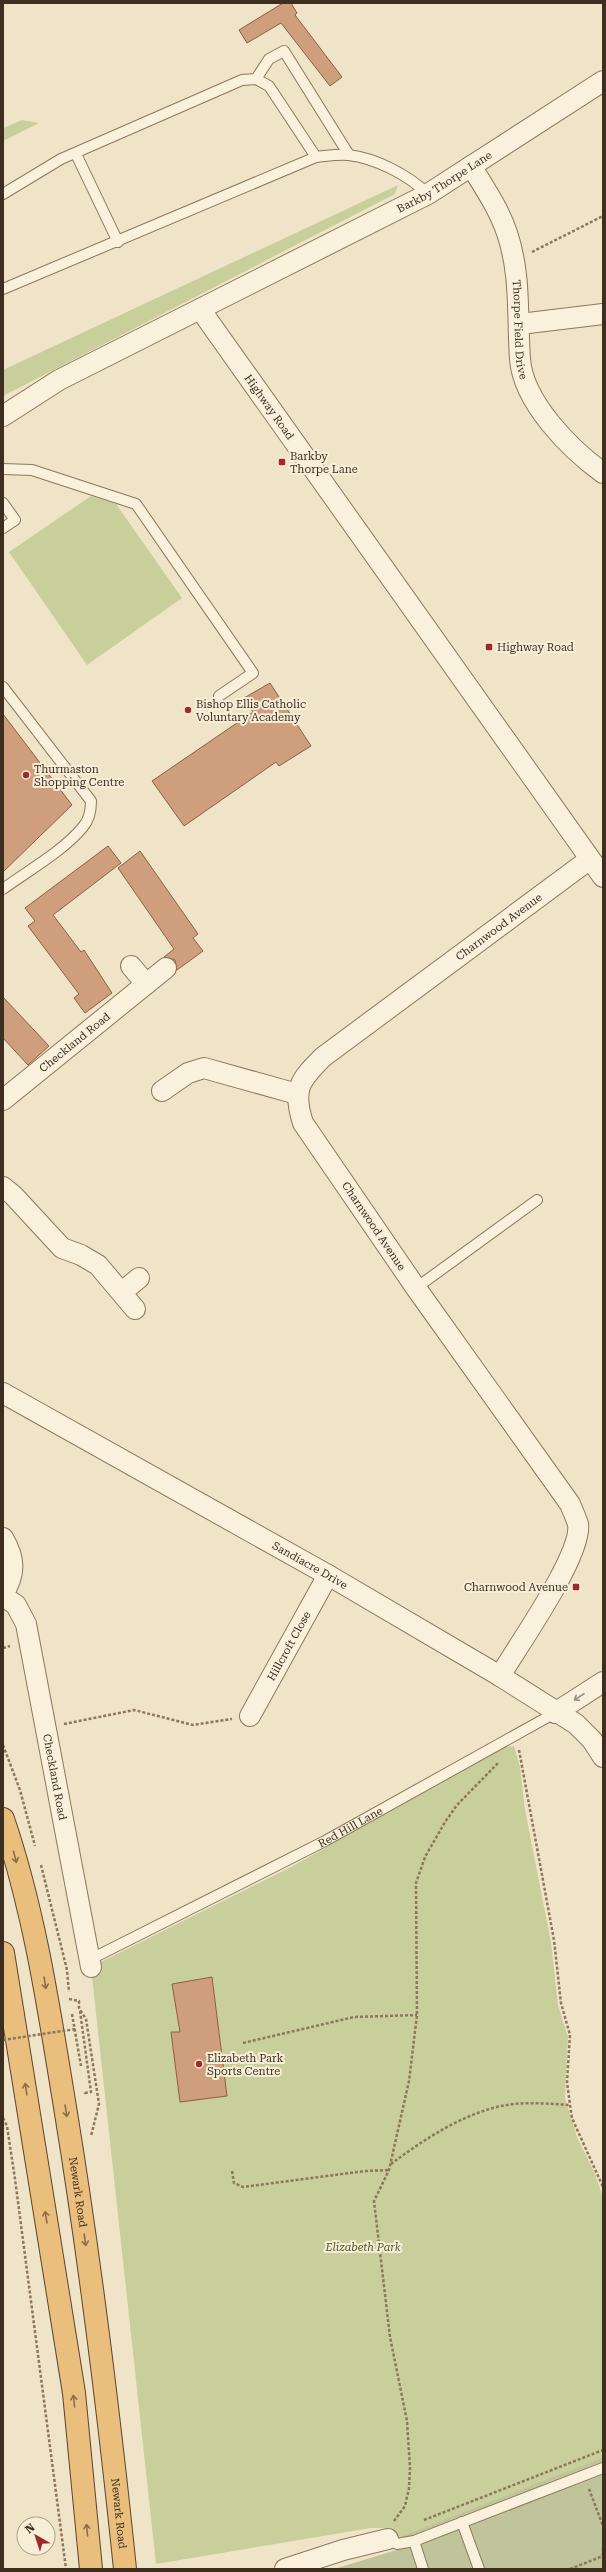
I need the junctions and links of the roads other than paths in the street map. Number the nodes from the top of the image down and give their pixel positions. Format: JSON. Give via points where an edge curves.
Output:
{"nodes":[{"id":1,"x":256,"y":79,"type":"junction"},
{"id":2,"x":603,"y":81,"type":"edge"},
{"id":3,"x":76,"y":154,"type":"junction"},
{"id":4,"x":349,"y":155,"type":"junction"},
{"id":5,"x":316,"y":157,"type":"junction"},
{"id":6,"x":471,"y":166,"type":"junction"},
{"id":7,"x":3,"y":194,"type":"edge"},
{"id":8,"x":428,"y":194,"type":"junction"},
{"id":9,"x":118,"y":242,"type":"junction"},
{"id":10,"x":3,"y":289,"type":"edge"},
{"id":11,"x":200,"y":309,"type":"junction"},
{"id":12,"x":603,"y":314,"type":"edge"},
{"id":13,"x":520,"y":324,"type":"junction"},
{"id":14,"x":3,"y":416,"type":"edge"},
{"id":15,"x":3,"y":469,"type":"edge"},
{"id":16,"x":603,"y":473,"type":"edge"},
{"id":17,"x":3,"y":503,"type":"edge"},
{"id":18,"x":3,"y":528,"type":"edge"},
{"id":19,"x":3,"y":687,"type":"edge"},
{"id":20,"x":219,"y":696,"type":"dead end"},
{"id":21,"x":590,"y":859,"type":"junction"},
{"id":22,"x":603,"y":877,"type":"edge"},
{"id":23,"x":3,"y":889,"type":"edge"},
{"id":24,"x":131,"y":966,"type":"dead end"},
{"id":25,"x":166,"y":968,"type":"dead end"},
{"id":26,"x":146,"y":984,"type":"junction"},
{"id":27,"x":162,"y":1091,"type":"dead end"},
{"id":28,"x":5,"y":1093,"type":"edge"},
{"id":29,"x":297,"y":1094,"type":"junction"},
{"id":30,"x":3,"y":1187,"type":"edge"},
{"id":31,"x":537,"y":1200,"type":"dead end"},
{"id":32,"x":139,"y":1278,"type":"dead end"},
{"id":33,"x":416,"y":1288,"type":"junction"},
{"id":34,"x":122,"y":1292,"type":"junction"},
{"id":35,"x":135,"y":1309,"type":"dead end"},
{"id":36,"x":3,"y":1393,"type":"edge"},
{"id":37,"x":3,"y":1538,"type":"edge"},
{"id":38,"x":328,"y":1575,"type":"junction"},
{"id":39,"x":3,"y":1595,"type":"edge"},
{"id":40,"x":500,"y":1676,"type":"junction"},
{"id":41,"x":603,"y":1682,"type":"edge"},
{"id":42,"x":554,"y":1713,"type":"junction"},
{"id":43,"x":250,"y":1716,"type":"road end"},
{"id":44,"x":603,"y":1757,"type":"edge"},
{"id":45,"x":3,"y":1820,"type":"edge"},
{"id":46,"x":3,"y":1953,"type":"edge"},
{"id":47,"x":91,"y":1963,"type":"joint"},
{"id":48,"x":603,"y":2468,"type":"edge"},
{"id":49,"x":462,"y":2522,"type":"junction"},
{"id":50,"x":384,"y":2540,"type":"joint"},
{"id":51,"x":414,"y":2542,"type":"junction"},
{"id":52,"x":91,"y":2569,"type":"edge"},
{"id":53,"x":126,"y":2569,"type":"edge"},
{"id":54,"x":285,"y":2569,"type":"edge"},
{"id":55,"x":424,"y":2569,"type":"edge"},
{"id":56,"x":479,"y":2569,"type":"edge"}],
"edges":[{"from":1,"to":3,"type":"lane","via":[[242,80]]},
{"from":1,"to":4,"type":"lane","via":[[269,60],[284,51]]},
{"from":1,"to":5,"type":"lane","via":[[269,86]]},
{"from":2,"to":6,"type":"street","name":"Barkby Thorpe Lane"},
{"from":3,"to":7,"type":"lane","via":[[61,159]]},
{"from":3,"to":9,"type":"lane"},
{"from":4,"to":5,"type":"lane"},
{"from":4,"to":8,"type":"lane","via":[[363,158],[412,179]]},
{"from":5,"to":9,"type":"lane"},
{"from":6,"to":8,"type":"street","name":"Barkby Thorpe Lane"},
{"from":6,"to":13,"type":"street","name":"Thorpe Field Drive","via":[[491,198],[507,232],[514,262]]},
{"from":8,"to":11,"type":"street","name":"Barkby Thorpe Lane"},
{"from":9,"to":10,"type":"lane"},
{"from":11,"to":14,"type":"street","name":"Barkby Thorpe Lane","via":[[59,380]]},
{"from":11,"to":21,"type":"street","name":"Highway Road"},
{"from":12,"to":13,"type":"street"},
{"from":13,"to":16,"type":"street","name":"Thorpe Field Drive","via":[[520,360],[532,397],[552,426],[583,459]]},
{"from":15,"to":20,"type":"lane","via":[[32,470],[136,504],[253,674]]},
{"from":17,"to":18,"type":"lane","via":[[15,520]]},
{"from":19,"to":23,"type":"lane","via":[[91,801],[91,812],[84,826],[52,854]]},
{"from":21,"to":22,"type":"street","name":"Highway Road"},
{"from":21,"to":29,"type":"street","name":"Charnwood Avenue","via":[[323,1057],[302,1078]]},
{"from":24,"to":26,"type":"street"},
{"from":25,"to":26,"type":"street","name":"Checkland Road"},
{"from":26,"to":28,"type":"street","name":"Checkland Road"},
{"from":27,"to":29,"type":"street","via":[[188,1073],[204,1068]]},
{"from":29,"to":33,"type":"street","name":"Charnwood Avenue","via":[[303,1123]]},
{"from":30,"to":34,"type":"street","via":[[53,1241],[62,1248],[85,1256],[98,1264]]},
{"from":31,"to":33,"type":"lane"},
{"from":32,"to":34,"type":"street"},
{"from":33,"to":40,"type":"street","name":"Charnwood Avenue","via":[[570,1504],[578,1525],[576,1543],[566,1567]]},
{"from":34,"to":35,"type":"street"},
{"from":36,"to":38,"type":"street","name":"Sandiacre Drive"},
{"from":37,"to":39,"type":"street","name":"Checkland Road","via":[[10,1549],[13,1569],[12,1581]]},
{"from":38,"to":40,"type":"street","name":"Sandiacre Drive"},
{"from":38,"to":43,"type":"street","name":"Hillcroft Close"},
{"from":39,"to":47,"type":"street","name":"Checkland Road","via":[[16,1605],[26,1624]]},
{"from":40,"to":42,"type":"street","name":"Sandiacre Drive"},
{"from":41,"to":42,"type":"street","name":"Red Hill Lane","one_way":true},
{"from":42,"to":44,"type":"street","name":"Sandiacre Drive","via":[[576,1724],[592,1740]]},
{"from":42,"to":47,"type":"lane","name":"Red Hill Lane","via":[[325,1841]]},
{"from":45,"to":53,"type":"highway","name":"Newark Road","one_way":true,"via":[[41,1961],[107,2394]]},
{"from":52,"to":46,"type":"highway","one_way":true,"via":[[74,2393]]},
{"from":48,"to":49,"type":"lane"},
{"from":49,"to":51,"type":"lane"},
{"from":49,"to":56,"type":"lane"},
{"from":50,"to":51,"type":"lane","via":[[397,2544]]},
{"from":50,"to":54,"type":"street"},
{"from":51,"to":55,"type":"lane"}]}
